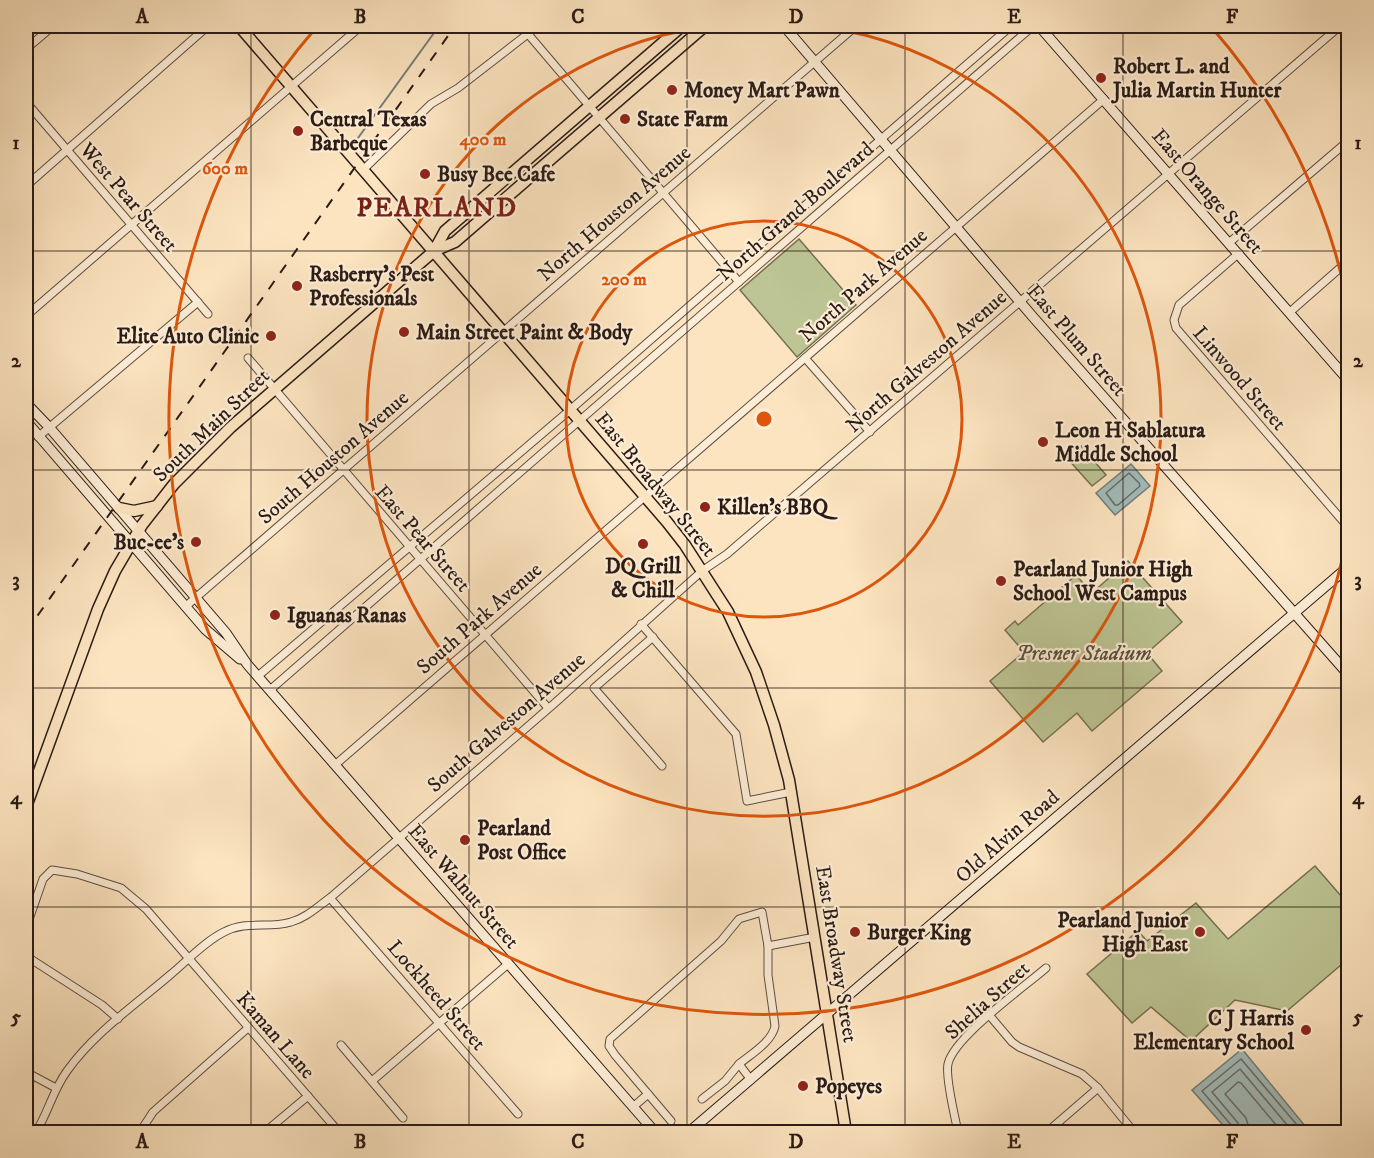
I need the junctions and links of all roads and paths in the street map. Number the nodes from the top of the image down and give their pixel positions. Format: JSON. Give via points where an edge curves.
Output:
{"nodes":[{"id":1,"x":53,"y":26,"type":"edge"},
{"id":2,"x":208,"y":26,"type":"edge"},
{"id":3,"x":239,"y":26,"type":"edge"},
{"id":4,"x":361,"y":26,"type":"edge"},
{"id":5,"x":538,"y":26,"type":"edge"},
{"id":6,"x":682,"y":26,"type":"edge"},
{"id":7,"x":705,"y":26,"type":"edge"},
{"id":8,"x":783,"y":26,"type":"edge"},
{"id":9,"x":856,"y":26,"type":"edge"},
{"id":10,"x":1011,"y":26,"type":"edge"},
{"id":11,"x":1033,"y":26,"type":"edge"},
{"id":12,"x":1040,"y":26,"type":"edge"},
{"id":13,"x":1340,"y":26,"type":"edge"},
{"id":14,"x":528,"y":34,"type":"junction"},
{"id":15,"x":26,"y":49,"type":"edge"},
{"id":16,"x":814,"y":61,"type":"junction"},
{"id":17,"x":291,"y":86,"type":"junction"},
{"id":18,"x":1104,"y":99,"type":"junction"},
{"id":19,"x":26,"y":102,"type":"edge"},
{"id":20,"x":588,"y":107,"type":"junction"},
{"id":21,"x":598,"y":118,"type":"junction"},
{"id":22,"x":881,"y":139,"type":"junction"},
{"id":23,"x":1348,"y":141,"type":"edge"},
{"id":24,"x":66,"y":150,"type":"junction"},
{"id":25,"x":890,"y":150,"type":"junction"},
{"id":26,"x":364,"y":169,"type":"junction"},
{"id":27,"x":1168,"y":172,"type":"junction"},
{"id":28,"x":26,"y":186,"type":"edge"},
{"id":29,"x":662,"y":193,"type":"junction"},
{"id":30,"x":131,"y":225,"type":"junction"},
{"id":31,"x":955,"y":226,"type":"junction"},
{"id":32,"x":1230,"y":242,"type":"junction"},
{"id":33,"x":434,"y":251,"type":"junction"},
{"id":34,"x":1239,"y":253,"type":"junction"},
{"id":35,"x":1348,"y":261,"type":"edge"},
{"id":36,"x":729,"y":271,"type":"junction"},
{"id":37,"x":739,"y":282,"type":"junction"},
{"id":38,"x":198,"y":302,"type":"junction"},
{"id":39,"x":1020,"y":302,"type":"junction"},
{"id":40,"x":1290,"y":312,"type":"junction"},
{"id":41,"x":208,"y":314,"type":"dead end"},
{"id":42,"x":26,"y":316,"type":"edge"},
{"id":43,"x":502,"y":331,"type":"junction"},
{"id":44,"x":248,"y":358,"type":"dead end"},
{"id":45,"x":805,"y":358,"type":"junction"},
{"id":46,"x":1348,"y":380,"type":"edge"},
{"id":47,"x":274,"y":389,"type":"junction"},
{"id":48,"x":26,"y":403,"type":"edge"},
{"id":49,"x":570,"y":410,"type":"junction"},
{"id":50,"x":26,"y":421,"type":"edge"},
{"id":51,"x":579,"y":421,"type":"junction"},
{"id":52,"x":49,"y":427,"type":"junction"},
{"id":53,"x":870,"y":432,"type":"junction"},
{"id":54,"x":38,"y":437,"type":"junction"},
{"id":55,"x":343,"y":470,"type":"junction"},
{"id":56,"x":645,"y":496,"type":"junction"},
{"id":57,"x":157,"y":506,"type":"junction"},
{"id":58,"x":119,"y":508,"type":"junction"},
{"id":59,"x":1348,"y":527,"type":"edge"},
{"id":60,"x":139,"y":532,"type":"junction"},
{"id":61,"x":131,"y":545,"type":"junction"},
{"id":62,"x":409,"y":547,"type":"junction"},
{"id":63,"x":420,"y":559,"type":"junction"},
{"id":64,"x":1348,"y":567,"type":"edge"},
{"id":65,"x":702,"y":571,"type":"junction"},
{"id":66,"x":196,"y":598,"type":"junction"},
{"id":67,"x":185,"y":607,"type":"junction"},
{"id":68,"x":1295,"y":614,"type":"junction"},
{"id":69,"x":641,"y":624,"type":"junction"},
{"id":70,"x":485,"y":635,"type":"junction"},
{"id":71,"x":652,"y":637,"type":"junction"},
{"id":72,"x":247,"y":664,"type":"junction"},
{"id":73,"x":1348,"y":674,"type":"edge"},
{"id":74,"x":258,"y":676,"type":"junction"},
{"id":75,"x":270,"y":690,"type":"junction"},
{"id":76,"x":548,"y":708,"type":"junction"},
{"id":77,"x":335,"y":765,"type":"junction"},
{"id":78,"x":662,"y":766,"type":"dead end"},
{"id":79,"x":791,"y":792,"type":"junction"},
{"id":80,"x":26,"y":807,"type":"edge"},
{"id":81,"x":398,"y":838,"type":"junction"},
{"id":82,"x":330,"y":898,"type":"junction"},
{"id":83,"x":26,"y":928,"type":"edge"},
{"id":84,"x":815,"y":937,"type":"junction"},
{"id":85,"x":768,"y":946,"type":"junction"},
{"id":86,"x":26,"y":956,"type":"edge"},
{"id":87,"x":188,"y":960,"type":"junction"},
{"id":88,"x":508,"y":964,"type":"junction"},
{"id":89,"x":1046,"y":968,"type":"dead end"},
{"id":90,"x":828,"y":1015,"type":"junction"},
{"id":91,"x":990,"y":1016,"type":"junction"},
{"id":92,"x":118,"y":1019,"type":"junction"},
{"id":93,"x":439,"y":1023,"type":"junction"},
{"id":94,"x":248,"y":1028,"type":"junction"},
{"id":95,"x":341,"y":1045,"type":"dead end"},
{"id":96,"x":739,"y":1064,"type":"junction"},
{"id":97,"x":26,"y":1072,"type":"edge"},
{"id":98,"x":752,"y":1080,"type":"junction"},
{"id":99,"x":372,"y":1081,"type":"junction"},
{"id":100,"x":57,"y":1088,"type":"junction"},
{"id":101,"x":1098,"y":1088,"type":"junction"},
{"id":102,"x":648,"y":1094,"type":"junction"},
{"id":103,"x":308,"y":1096,"type":"junction"},
{"id":104,"x":702,"y":1099,"type":"dead end"},
{"id":105,"x":633,"y":1107,"type":"junction"},
{"id":106,"x":518,"y":1114,"type":"dead end"},
{"id":107,"x":403,"y":1118,"type":"dead end"},
{"id":108,"x":671,"y":1121,"type":"dead end"},
{"id":109,"x":36,"y":1132,"type":"edge"},
{"id":110,"x":140,"y":1132,"type":"edge"},
{"id":111,"x":265,"y":1132,"type":"edge"},
{"id":112,"x":339,"y":1132,"type":"edge"},
{"id":113,"x":655,"y":1132,"type":"edge"},
{"id":114,"x":688,"y":1132,"type":"edge"},
{"id":115,"x":846,"y":1132,"type":"edge"},
{"id":116,"x":958,"y":1132,"type":"edge"},
{"id":117,"x":1047,"y":1132,"type":"edge"},
{"id":118,"x":1134,"y":1132,"type":"edge"}],
"edges":[{"from":1,"to":15,"type":"street"},
{"from":2,"to":24,"type":"street"},
{"from":3,"to":17,"type":"main road","name":"East Broadway Street"},
{"from":4,"to":17,"type":"street"},
{"from":5,"to":14,"type":"street"},
{"from":6,"to":20,"type":"main road"},
{"from":7,"to":21,"type":"main road"},
{"from":8,"to":16,"type":"street","name":"East Plum Street"},
{"from":9,"to":16,"type":"street","name":"North Houston Avenue"},
{"from":10,"to":22,"type":"street","name":"North Grand Boulevard"},
{"from":11,"to":25,"type":"street","name":"North Grand Boulevard"},
{"from":12,"to":18,"type":"street","name":"East Orange Street"},
{"from":13,"to":27,"type":"street","name":"North Galveston Avenue"},
{"from":14,"to":20,"type":"street"},
{"from":14,"to":26,"type":"street","via":[[431,104]]},
{"from":16,"to":22,"type":"street","name":"East Plum Street"},
{"from":16,"to":29,"type":"street","name":"North Houston Avenue"},
{"from":17,"to":26,"type":"main road","name":"East Broadway Street"},
{"from":17,"to":30,"type":"street"},
{"from":18,"to":27,"type":"street","name":"East Orange Street"},
{"from":18,"to":31,"type":"street","name":"North Park Avenue"},
{"from":19,"to":24,"type":"street","name":"West Pear Street"},
{"from":20,"to":21,"type":"street"},
{"from":20,"to":33,"type":"main road","via":[[445,231]]},
{"from":21,"to":29,"type":"street"},
{"from":21,"to":33,"type":"main road","via":[[455,242]]},
{"from":22,"to":25,"type":"street","name":"East Plum Street"},
{"from":22,"to":36,"type":"street","name":"North Grand Boulevard"},
{"from":23,"to":32,"type":"street"},
{"from":24,"to":28,"type":"street"},
{"from":24,"to":30,"type":"street","name":"West Pear Street"},
{"from":25,"to":31,"type":"street","name":"East Plum Street"},
{"from":25,"to":37,"type":"street","name":"North Grand Boulevard"},
{"from":26,"to":33,"type":"main road","name":"East Broadway Street"},
{"from":27,"to":32,"type":"street","name":"East Orange Street"},
{"from":27,"to":39,"type":"street","name":"North Galveston Avenue"},
{"from":29,"to":36,"type":"street"},
{"from":29,"to":43,"type":"street","name":"North Houston Avenue"},
{"from":30,"to":38,"type":"street","name":"West Pear Street"},
{"from":30,"to":42,"type":"street"},
{"from":31,"to":39,"type":"street","name":"East Plum Street"},
{"from":31,"to":45,"type":"street","name":"North Park Avenue"},
{"from":32,"to":34,"type":"street","name":"East Orange Street"},
{"from":33,"to":43,"type":"main road","name":"East Broadway Street"},
{"from":33,"to":47,"type":"main road","name":"South Main Street"},
{"from":34,"to":40,"type":"street","name":"East Orange Street"},
{"from":34,"to":59,"type":"street","name":"Linwood Street","via":[[1179,305],[1174,320],[1176,328]]},
{"from":35,"to":40,"type":"street"},
{"from":36,"to":37,"type":"street"},
{"from":36,"to":49,"type":"street","name":"North Grand Boulevard"},
{"from":37,"to":51,"type":"street","name":"North Grand Boulevard"},
{"from":38,"to":41,"type":"street","name":"West Pear Street"},
{"from":38,"to":52,"type":"street"},
{"from":39,"to":53,"type":"street","name":"North Galveston Avenue"},
{"from":39,"to":68,"type":"street","name":"East Plum Street"},
{"from":40,"to":46,"type":"street","name":"East Orange Street"},
{"from":43,"to":49,"type":"main road","name":"East Broadway Street"},
{"from":43,"to":55,"type":"street","name":"South Houston Avenue"},
{"from":44,"to":47,"type":"street"},
{"from":45,"to":53,"type":"street"},
{"from":45,"to":56,"type":"street","name":"North Park Avenue"},
{"from":47,"to":55,"type":"street","name":"East Pear Street"},
{"from":47,"to":57,"type":"main road","name":"South Main Street","via":[[216,440]]},
{"from":48,"to":52,"type":"street","name":"East Walnut Street"},
{"from":49,"to":51,"type":"main road","name":"East Broadway Street"},
{"from":49,"to":62,"type":"street","name":"North Grand Boulevard"},
{"from":50,"to":54,"type":"street","name":"East Walnut Street"},
{"from":51,"to":56,"type":"main road","name":"East Broadway Street"},
{"from":51,"to":63,"type":"street","name":"North Grand Boulevard"},
{"from":52,"to":54,"type":"street"},
{"from":52,"to":58,"type":"street","name":"East Walnut Street"},
{"from":53,"to":65,"type":"street","name":"North Galveston Avenue"},
{"from":54,"to":61,"type":"street","name":"East Walnut Street"},
{"from":55,"to":62,"type":"street","name":"East Pear Street"},
{"from":55,"to":66,"type":"street","name":"South Houston Avenue"},
{"from":56,"to":65,"type":"main road","name":"East Broadway Street"},
{"from":56,"to":70,"type":"street","name":"South Park Avenue"},
{"from":57,"to":58,"type":"main road","via":[[134,511]]},
{"from":57,"to":60,"type":"main road","name":"South Main Street"},
{"from":58,"to":60,"type":"street","name":"East Walnut Street"},
{"from":60,"to":61,"type":"main road","name":"South Main Street"},
{"from":60,"to":66,"type":"street","name":"East Walnut Street"},
{"from":61,"to":67,"type":"street","name":"East Walnut Street"},
{"from":61,"to":80,"type":"main road","name":"South Main Street","via":[[98,609]]},
{"from":62,"to":63,"type":"street","name":"East Pear Street"},
{"from":62,"to":74,"type":"street","name":"North Grand Boulevard"},
{"from":63,"to":70,"type":"street","name":"East Pear Street"},
{"from":63,"to":75,"type":"street","name":"North Grand Boulevard"},
{"from":64,"to":68,"type":"street","name":"Old Alvin Road"},
{"from":65,"to":69,"type":"street","name":"South Galveston Avenue"},
{"from":65,"to":79,"type":"main road","name":"East Broadway Street","via":[[728,612],[756,672]]},
{"from":66,"to":67,"type":"street","name":"South Houston Avenue"},
{"from":66,"to":72,"type":"street","name":"East Walnut Street"},
{"from":67,"to":72,"type":"street","name":"East Walnut Street"},
{"from":68,"to":73,"type":"street","name":"East Plum Street"},
{"from":68,"to":90,"type":"street","name":"Old Alvin Road"},
{"from":69,"to":71,"type":"street"},
{"from":69,"to":76,"type":"street","name":"South Galveston Avenue"},
{"from":70,"to":76,"type":"street","name":"East Pear Street"},
{"from":70,"to":77,"type":"street","name":"South Park Avenue"},
{"from":71,"to":78,"type":"street","via":[[594,688]]},
{"from":71,"to":79,"type":"street","via":[[736,734],[747,801]]},
{"from":72,"to":74,"type":"street","name":"East Walnut Street"},
{"from":74,"to":75,"type":"street","name":"East Walnut Street"},
{"from":75,"to":77,"type":"street","name":"East Walnut Street"},
{"from":76,"to":81,"type":"street","name":"South Galveston Avenue"},
{"from":77,"to":81,"type":"street","name":"East Walnut Street"},
{"from":79,"to":84,"type":"main road","name":"East Broadway Street"},
{"from":81,"to":82,"type":"street","name":"South Galveston Avenue"},
{"from":81,"to":88,"type":"street","name":"East Walnut Street"},
{"from":82,"to":87,"type":"street","name":"South Galveston Avenue","via":[[290,922],[232,928]]},
{"from":82,"to":93,"type":"street","name":"Lockheed Street"},
{"from":83,"to":87,"type":"street","name":"Kaman Lane","via":[[43,879],[57,870],[121,888],[146,909]]},
{"from":84,"to":85,"type":"street"},
{"from":84,"to":90,"type":"main road","name":"East Broadway Street"},
{"from":85,"to":96,"type":"street","via":[[774,1033]]},
{"from":85,"to":102,"type":"street","via":[[762,912],[739,919],[721,941],[610,1039],[609,1046],[615,1055]]},
{"from":86,"to":92,"type":"street"},
{"from":87,"to":92,"type":"street","name":"South Galveston Avenue"},
{"from":87,"to":94,"type":"street","name":"Kaman Lane"},
{"from":88,"to":93,"type":"street"},
{"from":88,"to":105,"type":"street","name":"East Walnut Street"},
{"from":89,"to":91,"type":"street","name":"Shelia Street"},
{"from":90,"to":98,"type":"street","name":"Old Alvin Road"},
{"from":90,"to":115,"type":"main road","name":"East Broadway Street"},
{"from":91,"to":101,"type":"street","via":[[1019,1047],[1082,1074]]},
{"from":91,"to":116,"type":"street","name":"Shelia Street","via":[[962,1040],[950,1057],[947,1068]]},
{"from":92,"to":100,"type":"street","name":"South Galveston Avenue","via":[[81,1053]]},
{"from":93,"to":99,"type":"street"},
{"from":93,"to":106,"type":"street","name":"Lockheed Street"},
{"from":94,"to":103,"type":"street","name":"Kaman Lane"},
{"from":94,"to":110,"type":"street","via":[[153,1112]]},
{"from":95,"to":99,"type":"street"},
{"from":96,"to":98,"type":"street"},
{"from":96,"to":104,"type":"street"},
{"from":97,"to":100,"type":"street"},
{"from":98,"to":114,"type":"street","name":"Old Alvin Road"},
{"from":99,"to":107,"type":"street"},
{"from":100,"to":109,"type":"street","name":"South Galveston Avenue"},
{"from":101,"to":117,"type":"street"},
{"from":101,"to":118,"type":"street"},
{"from":102,"to":105,"type":"street"},
{"from":102,"to":108,"type":"street"},
{"from":103,"to":111,"type":"street"},
{"from":103,"to":112,"type":"street","name":"Kaman Lane"},
{"from":105,"to":113,"type":"street","name":"East Walnut Street"}]}
